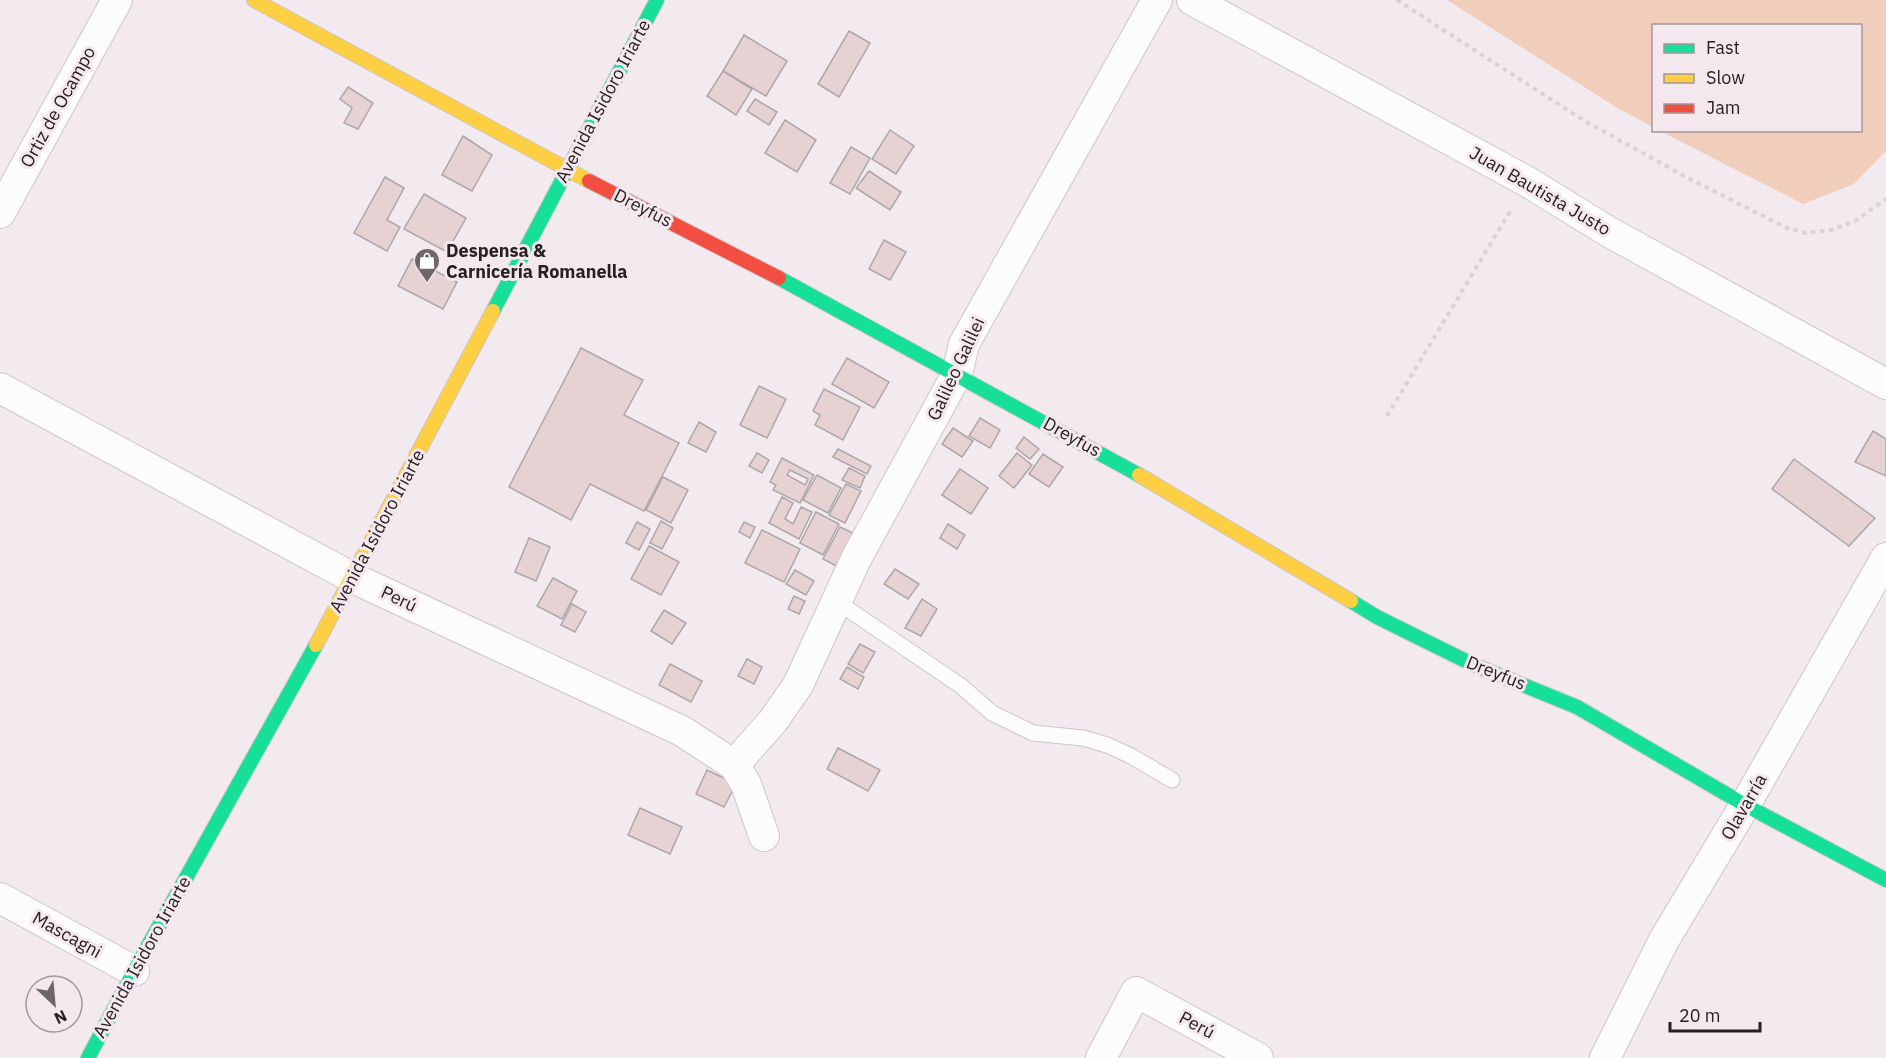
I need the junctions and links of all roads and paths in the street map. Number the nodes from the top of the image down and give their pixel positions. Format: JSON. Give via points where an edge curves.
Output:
{"nodes":[{"id":1,"x":117,"y":0,"type":"edge"},
{"id":2,"x":254,"y":0,"type":"edge"},
{"id":3,"x":657,"y":0,"type":"edge"},
{"id":4,"x":1157,"y":0,"type":"edge"},
{"id":5,"x":1192,"y":0,"type":"edge"},
{"id":6,"x":1397,"y":0,"type":"edge"},
{"id":7,"x":567,"y":170,"type":"junction"},
{"id":8,"x":1528,"y":182,"type":"junction"},
{"id":9,"x":1886,"y":198,"type":"edge"},
{"id":10,"x":0,"y":213,"type":"edge"},
{"id":11,"x":957,"y":374,"type":"junction"},
{"id":12,"x":1886,"y":384,"type":"edge"},
{"id":13,"x":0,"y":388,"type":"edge"},
{"id":14,"x":1388,"y":416,"type":"dead end"},
{"id":15,"x":1886,"y":558,"type":"edge"},
{"id":16,"x":353,"y":578,"type":"junction"},
{"id":17,"x":836,"y":602,"type":"junction"},
{"id":18,"x":734,"y":765,"type":"junction"},
{"id":19,"x":1172,"y":780,"type":"dead end"},
{"id":20,"x":1745,"y":805,"type":"junction"},
{"id":21,"x":764,"y":836,"type":"dead end"},
{"id":22,"x":1886,"y":880,"type":"edge"},
{"id":23,"x":0,"y":898,"type":"edge"},
{"id":24,"x":134,"y":971,"type":"junction"},
{"id":25,"x":88,"y":1058,"type":"edge"},
{"id":26,"x":1101,"y":1058,"type":"edge"},
{"id":27,"x":1258,"y":1058,"type":"edge"},
{"id":28,"x":1605,"y":1058,"type":"edge"}],
"edges":[{"from":1,"to":10,"type":"street","name":"Ortiz de Ocampo"},
{"from":2,"to":7,"type":"street","name":"Dreyfus"},
{"from":3,"to":7,"type":"street","name":"Avenida Isidoro Iriarte"},
{"from":4,"to":11,"type":"street","name":"Galileo Galilei","via":[[964,344]]},
{"from":5,"to":8,"type":"street","name":"Juan Bautista Justo"},
{"from":6,"to":9,"type":"path","via":[[1583,120],[1787,228],[1806,233],[1831,230],[1856,221]]},
{"from":7,"to":11,"type":"street","name":"Dreyfus"},
{"from":7,"to":16,"type":"street","name":"Avenida Isidoro Iriarte"},
{"from":8,"to":12,"type":"street","name":"Juan Bautista Justo","via":[[1609,232]]},
{"from":8,"to":14,"type":"path"},
{"from":11,"to":17,"type":"street","name":"Galileo Galilei"},
{"from":11,"to":20,"type":"street","name":"Dreyfus","via":[[1114,460],[1377,617],[1474,665],[1577,707]]},
{"from":13,"to":16,"type":"street","name":"Perú"},
{"from":15,"to":20,"type":"street","name":"Olavarría"},
{"from":16,"to":18,"type":"street","name":"Perú","via":[[682,731]]},
{"from":16,"to":24,"type":"street","name":"Avenida Isidoro Iriarte"},
{"from":17,"to":18,"type":"street","name":"Galileo Galilei","via":[[798,685]]},
{"from":17,"to":19,"type":"lane","via":[[961,686],[992,713],[1033,733],[1083,738],[1107,745]]},
{"from":18,"to":21,"type":"street","name":"Perú","via":[[746,784]]},
{"from":20,"to":22,"type":"street","name":"Dreyfus"},
{"from":20,"to":28,"type":"street","name":"Olavarría","via":[[1664,940]]},
{"from":23,"to":24,"type":"street","name":"Mascagni"},
{"from":24,"to":25,"type":"street","name":"Avenida Isidoro Iriarte"},
{"from":26,"to":27,"type":"street","name":"Perú","via":[[1136,992]]}]}
